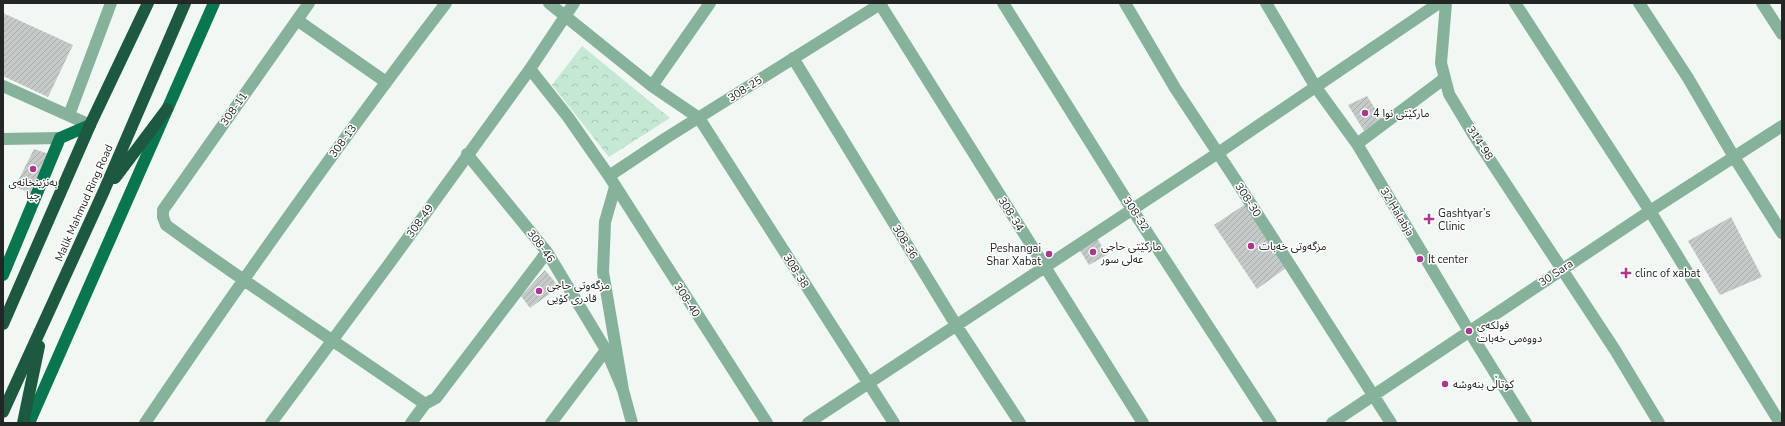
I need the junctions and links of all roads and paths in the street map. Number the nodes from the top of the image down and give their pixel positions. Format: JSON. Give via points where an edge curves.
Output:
{"nodes":[{"id":1,"x":111,"y":3,"type":"edge"},
{"id":2,"x":148,"y":3,"type":"edge"},
{"id":3,"x":185,"y":3,"type":"edge"},
{"id":4,"x":214,"y":3,"type":"edge"},
{"id":5,"x":309,"y":3,"type":"edge"},
{"id":6,"x":446,"y":3,"type":"edge"},
{"id":7,"x":549,"y":3,"type":"edge"},
{"id":8,"x":574,"y":3,"type":"edge"},
{"id":9,"x":710,"y":3,"type":"edge"},
{"id":10,"x":1003,"y":3,"type":"edge"},
{"id":11,"x":1125,"y":3,"type":"edge"},
{"id":12,"x":1266,"y":3,"type":"edge"},
{"id":13,"x":1439,"y":3,"type":"edge"},
{"id":14,"x":1446,"y":3,"type":"edge"},
{"id":15,"x":1515,"y":3,"type":"edge"},
{"id":16,"x":1639,"y":3,"type":"edge"},
{"id":17,"x":1762,"y":3,"type":"edge"},
{"id":18,"x":881,"y":4,"type":"edge"},
{"id":19,"x":566,"y":15,"type":"junction"},
{"id":20,"x":297,"y":20,"type":"junction"},
{"id":21,"x":1782,"y":34,"type":"edge"},
{"id":22,"x":793,"y":58,"type":"junction"},
{"id":23,"x":530,"y":69,"type":"junction"},
{"id":24,"x":1445,"y":78,"type":"junction"},
{"id":25,"x":386,"y":82,"type":"junction"},
{"id":26,"x":3,"y":86,"type":"edge"},
{"id":27,"x":652,"y":86,"type":"junction"},
{"id":28,"x":1315,"y":86,"type":"junction"},
{"id":29,"x":167,"y":109,"type":"junction"},
{"id":30,"x":68,"y":116,"type":"junction"},
{"id":31,"x":699,"y":118,"type":"junction"},
{"id":32,"x":90,"y":125,"type":"junction"},
{"id":33,"x":1782,"y":126,"type":"edge"},
{"id":34,"x":60,"y":138,"type":"junction"},
{"id":35,"x":3,"y":139,"type":"edge"},
{"id":36,"x":1357,"y":144,"type":"junction"},
{"id":37,"x":1218,"y":153,"type":"junction"},
{"id":38,"x":467,"y":154,"type":"junction"},
{"id":39,"x":1734,"y":157,"type":"junction"},
{"id":40,"x":612,"y":182,"type":"junction"},
{"id":41,"x":103,"y":193,"type":"junction"},
{"id":42,"x":1132,"y":209,"type":"junction"},
{"id":43,"x":1650,"y":211,"type":"junction"},
{"id":44,"x":1782,"y":233,"type":"edge"},
{"id":45,"x":548,"y":252,"type":"junction"},
{"id":46,"x":1044,"y":266,"type":"junction"},
{"id":47,"x":1562,"y":270,"type":"junction"},
{"id":48,"x":3,"y":274,"type":"edge"},
{"id":49,"x":243,"y":280,"type":"junction"},
{"id":50,"x":4,"y":319,"type":"edge"},
{"id":51,"x":43,"y":325,"type":"junction"},
{"id":52,"x":956,"y":325,"type":"junction"},
{"id":53,"x":1469,"y":331,"type":"junction"},
{"id":54,"x":333,"y":340,"type":"junction"},
{"id":55,"x":606,"y":350,"type":"junction"},
{"id":56,"x":868,"y":384,"type":"junction"},
{"id":57,"x":623,"y":390,"type":"junction"},
{"id":58,"x":1374,"y":395,"type":"junction"},
{"id":59,"x":425,"y":404,"type":"junction"},
{"id":60,"x":3,"y":412,"type":"edge"},
{"id":61,"x":23,"y":423,"type":"edge"},
{"id":62,"x":29,"y":423,"type":"edge"},
{"id":63,"x":145,"y":423,"type":"edge"},
{"id":64,"x":271,"y":423,"type":"edge"},
{"id":65,"x":411,"y":423,"type":"edge"},
{"id":66,"x":551,"y":423,"type":"edge"},
{"id":67,"x":632,"y":423,"type":"edge"},
{"id":68,"x":767,"y":423,"type":"edge"},
{"id":69,"x":808,"y":423,"type":"edge"},
{"id":70,"x":894,"y":423,"type":"edge"},
{"id":71,"x":1020,"y":423,"type":"edge"},
{"id":72,"x":1143,"y":423,"type":"edge"},
{"id":73,"x":1270,"y":423,"type":"edge"},
{"id":74,"x":1332,"y":423,"type":"edge"},
{"id":75,"x":1391,"y":423,"type":"edge"},
{"id":76,"x":1526,"y":423,"type":"edge"},
{"id":77,"x":1659,"y":423,"type":"edge"},
{"id":78,"x":1780,"y":423,"type":"edge"}],
"edges":[{"from":1,"to":30,"type":"street"},
{"from":2,"to":32,"type":"highway"},
{"from":3,"to":41,"type":"highway","name":"Malik Mahmud Ring Road"},
{"from":4,"to":29,"type":"main road"},
{"from":5,"to":20,"type":"street","name":"308-11"},
{"from":6,"to":25,"type":"street","name":"308-13"},
{"from":7,"to":19,"type":"street"},
{"from":8,"to":19,"type":"street","name":"308-49"},
{"from":9,"to":27,"type":"street"},
{"from":10,"to":42,"type":"street","name":"308-32"},
{"from":11,"to":37,"type":"street","name":"308-30","via":[[1175,88]]},
{"from":12,"to":28,"type":"street","name":"32 Halabja"},
{"from":13,"to":28,"type":"street"},
{"from":14,"to":24,"type":"street","name":"314-98","via":[[1441,63]]},
{"from":15,"to":43,"type":"street"},
{"from":16,"to":39,"type":"street","via":[[1688,78]]},
{"from":17,"to":21,"type":"street"},
{"from":18,"to":22,"type":"street","name":"308-25"},
{"from":18,"to":46,"type":"street","name":"308-34"},
{"from":19,"to":23,"type":"street","name":"308-49"},
{"from":19,"to":27,"type":"street","via":[[588,36]]},
{"from":20,"to":25,"type":"street"},
{"from":20,"to":49,"type":"street","name":"308-11","via":[[163,210],[166,225]]},
{"from":22,"to":31,"type":"street","name":"308-25"},
{"from":22,"to":52,"type":"street","name":"308-36"},
{"from":23,"to":38,"type":"street","name":"308-49"},
{"from":23,"to":40,"type":"street","name":"308-40","via":[[568,117]]},
{"from":24,"to":36,"type":"street"},
{"from":24,"to":47,"type":"street","name":"314-98","via":[[1449,94],[1473,134]]},
{"from":25,"to":49,"type":"street","name":"308-13"},
{"from":26,"to":30,"type":"street"},
{"from":27,"to":31,"type":"street"},
{"from":28,"to":36,"type":"street","name":"32 Halabja"},
{"from":28,"to":37,"type":"street"},
{"from":29,"to":41,"type":"highway"},
{"from":29,"to":62,"type":"main road"},
{"from":30,"to":32,"type":"street"},
{"from":31,"to":40,"type":"street","name":"308-25"},
{"from":31,"to":56,"type":"street","name":"308-38"},
{"from":32,"to":34,"type":"main road"},
{"from":32,"to":50,"type":"highway"},
{"from":33,"to":39,"type":"street","name":"30 Sara"},
{"from":34,"to":35,"type":"street"},
{"from":34,"to":48,"type":"main road"},
{"from":36,"to":53,"type":"street","name":"32 Halabja"},
{"from":37,"to":42,"type":"street"},
{"from":37,"to":58,"type":"street","name":"308-30"},
{"from":38,"to":45,"type":"street","name":"308-46"},
{"from":38,"to":54,"type":"street","name":"308-49"},
{"from":39,"to":43,"type":"street","name":"30 Sara"},
{"from":39,"to":44,"type":"street"},
{"from":40,"to":57,"type":"street","via":[[605,222],[603,272]]},
{"from":40,"to":68,"type":"street","name":"308-40"},
{"from":41,"to":51,"type":"highway","name":"Malik Mahmud Ring Road"},
{"from":42,"to":46,"type":"street"},
{"from":42,"to":73,"type":"street","name":"308-32"},
{"from":43,"to":47,"type":"street","name":"30 Sara"},
{"from":43,"to":78,"type":"street"},
{"from":45,"to":55,"type":"street","name":"308-46"},
{"from":45,"to":59,"type":"street","via":[[436,398]]},
{"from":46,"to":52,"type":"street"},
{"from":46,"to":72,"type":"street","name":"308-34"},
{"from":47,"to":53,"type":"street","name":"30 Sara"},
{"from":47,"to":77,"type":"street","name":"314-98"},
{"from":49,"to":54,"type":"street"},
{"from":49,"to":63,"type":"street","name":"308-13"},
{"from":51,"to":60,"type":"highway","name":"Malik Mahmud Ring Road"},
{"from":51,"to":61,"type":"highway"},
{"from":52,"to":56,"type":"street"},
{"from":52,"to":71,"type":"street","name":"308-36"},
{"from":53,"to":58,"type":"street","name":"30 Sara"},
{"from":53,"to":76,"type":"street","name":"32 Halabja"},
{"from":54,"to":59,"type":"street"},
{"from":54,"to":64,"type":"street","name":"308-49"},
{"from":55,"to":57,"type":"street","name":"308-46"},
{"from":55,"to":66,"type":"street"},
{"from":56,"to":69,"type":"street"},
{"from":56,"to":70,"type":"street","name":"308-38"},
{"from":57,"to":67,"type":"street"},
{"from":58,"to":74,"type":"street","name":"30 Sara"},
{"from":58,"to":75,"type":"street","name":"308-30"},
{"from":59,"to":65,"type":"street"}]}
